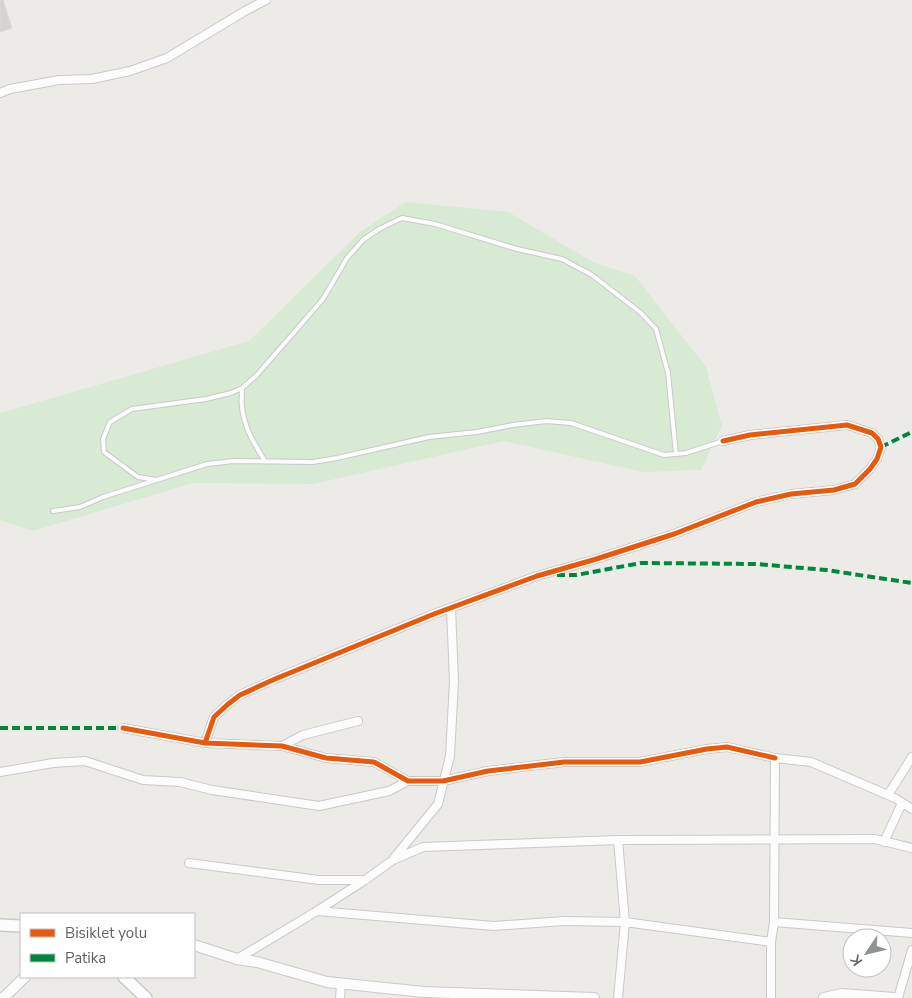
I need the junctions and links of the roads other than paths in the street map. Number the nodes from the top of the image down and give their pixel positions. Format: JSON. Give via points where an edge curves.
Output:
{"nodes":[{"id":1,"x":266,"y":0,"type":"edge"},
{"id":2,"x":0,"y":93,"type":"edge"},
{"id":3,"x":242,"y":388,"type":"junction"},
{"id":4,"x":723,"y":441,"type":"joint"},
{"id":5,"x":676,"y":454,"type":"junction"},
{"id":6,"x":265,"y":462,"type":"junction"},
{"id":7,"x":157,"y":480,"type":"junction"},
{"id":8,"x":53,"y":511,"type":"dead end"},
{"id":9,"x":451,"y":608,"type":"junction"},
{"id":10,"x":358,"y":721,"type":"dead end"},
{"id":11,"x":123,"y":728,"type":"dead end"},
{"id":12,"x":205,"y":743,"type":"junction"},
{"id":13,"x":282,"y":746,"type":"junction"},
{"id":14,"x":912,"y":757,"type":"edge"},
{"id":15,"x":775,"y":758,"type":"junction"},
{"id":16,"x":0,"y":772,"type":"edge"},
{"id":17,"x":408,"y":781,"type":"junction"},
{"id":18,"x":443,"y":781,"type":"junction"},
{"id":19,"x":888,"y":795,"type":"junction"},
{"id":20,"x":902,"y":802,"type":"junction"},
{"id":21,"x":912,"y":809,"type":"edge"},
{"id":22,"x":618,"y":840,"type":"junction"},
{"id":23,"x":774,"y":840,"type":"junction"},
{"id":24,"x":884,"y":842,"type":"junction"},
{"id":25,"x":912,"y":848,"type":"edge"},
{"id":26,"x":393,"y":860,"type":"junction"},
{"id":27,"x":189,"y":863,"type":"dead end"},
{"id":28,"x":365,"y":880,"type":"junction"},
{"id":29,"x":317,"y":911,"type":"junction"},
{"id":30,"x":625,"y":922,"type":"junction"},
{"id":31,"x":774,"y":922,"type":"junction"},
{"id":32,"x":0,"y":925,"type":"edge"},
{"id":33,"x":20,"y":926,"type":"edge"},
{"id":34,"x":912,"y":933,"type":"edge"},
{"id":35,"x":771,"y":942,"type":"junction"},
{"id":36,"x":195,"y":944,"type":"edge"},
{"id":37,"x":912,"y":950,"type":"edge"},
{"id":38,"x":237,"y":959,"type":"junction"},
{"id":39,"x":24,"y":978,"type":"edge"},
{"id":40,"x":125,"y":978,"type":"edge"},
{"id":41,"x":341,"y":984,"type":"junction"},
{"id":42,"x":419,"y":995,"type":"edge"},
{"id":43,"x":503,"y":996,"type":"edge"},
{"id":44,"x":3,"y":998,"type":"edge"},
{"id":45,"x":146,"y":998,"type":"edge"},
{"id":46,"x":340,"y":998,"type":"edge"},
{"id":47,"x":594,"y":998,"type":"edge"},
{"id":48,"x":618,"y":998,"type":"edge"},
{"id":49,"x":771,"y":998,"type":"edge"},
{"id":50,"x":824,"y":998,"type":"edge"},
{"id":51,"x":896,"y":998,"type":"edge"}],
"edges":[{"from":1,"to":2,"type":"street","via":[[167,58],[130,71],[92,79],[59,80]]},
{"from":3,"to":5,"type":"lane","via":[[323,300],[347,258],[364,239],[402,218],[562,260],[592,275],[641,313],[656,329],[668,373]]},
{"from":3,"to":6,"type":"lane","via":[[246,427]]},
{"from":3,"to":7,"type":"lane","via":[[206,399],[132,409],[110,422],[103,439],[104,452],[138,477]]},
{"from":4,"to":5,"type":"lane"},
{"from":4,"to":9,"type":"street","via":[[750,435],[848,425],[872,433],[881,446],[877,459],[855,484],[756,502],[674,534],[537,576]]},
{"from":5,"to":6,"type":"lane","via":[[664,455],[572,423],[546,421],[430,437],[313,462]]},
{"from":6,"to":7,"type":"lane","via":[[207,464]]},
{"from":7,"to":8,"type":"lane","via":[[80,507]]},
{"from":9,"to":12,"type":"street","via":[[240,695],[214,717]]},
{"from":9,"to":18,"type":"street","via":[[454,681],[450,756]]},
{"from":10,"to":13,"type":"street","via":[[303,735]]},
{"from":11,"to":12,"type":"street"},
{"from":12,"to":13,"type":"street"},
{"from":13,"to":17,"type":"street","via":[[326,758],[374,762]]},
{"from":14,"to":19,"type":"street"},
{"from":15,"to":18,"type":"street","via":[[727,747],[640,762],[564,762],[488,771]]},
{"from":15,"to":19,"type":"street","via":[[811,762]]},
{"from":15,"to":23,"type":"street"},
{"from":16,"to":17,"type":"street","via":[[85,761],[143,780],[180,782],[319,806],[389,791]]},
{"from":17,"to":18,"type":"street"},
{"from":18,"to":26,"type":"street","via":[[438,804]]},
{"from":19,"to":20,"type":"street"},
{"from":20,"to":21,"type":"street"},
{"from":20,"to":24,"type":"street"},
{"from":22,"to":23,"type":"street"},
{"from":22,"to":26,"type":"street","via":[[423,847]]},
{"from":22,"to":30,"type":"street"},
{"from":23,"to":24,"type":"street","via":[[875,839]]},
{"from":23,"to":31,"type":"street"},
{"from":24,"to":25,"type":"street"},
{"from":26,"to":28,"type":"street"},
{"from":27,"to":28,"type":"street","via":[[319,880]]},
{"from":28,"to":29,"type":"street"},
{"from":29,"to":30,"type":"street","via":[[494,926],[564,921]]},
{"from":29,"to":38,"type":"street"},
{"from":30,"to":35,"type":"street"},
{"from":30,"to":48,"type":"street"},
{"from":31,"to":34,"type":"street"},
{"from":31,"to":35,"type":"street"},
{"from":32,"to":33,"type":"main road"},
{"from":35,"to":49,"type":"street"},
{"from":36,"to":38,"type":"street"},
{"from":37,"to":51,"type":"street"},
{"from":38,"to":41,"type":"street"},
{"from":39,"to":44,"type":"street"},
{"from":40,"to":45,"type":"main road"},
{"from":41,"to":42,"type":"street"},
{"from":41,"to":46,"type":"street"},
{"from":42,"to":43,"type":"street"},
{"from":43,"to":47,"type":"street"},
{"from":50,"to":51,"type":"street","via":[[842,994]]}]}
